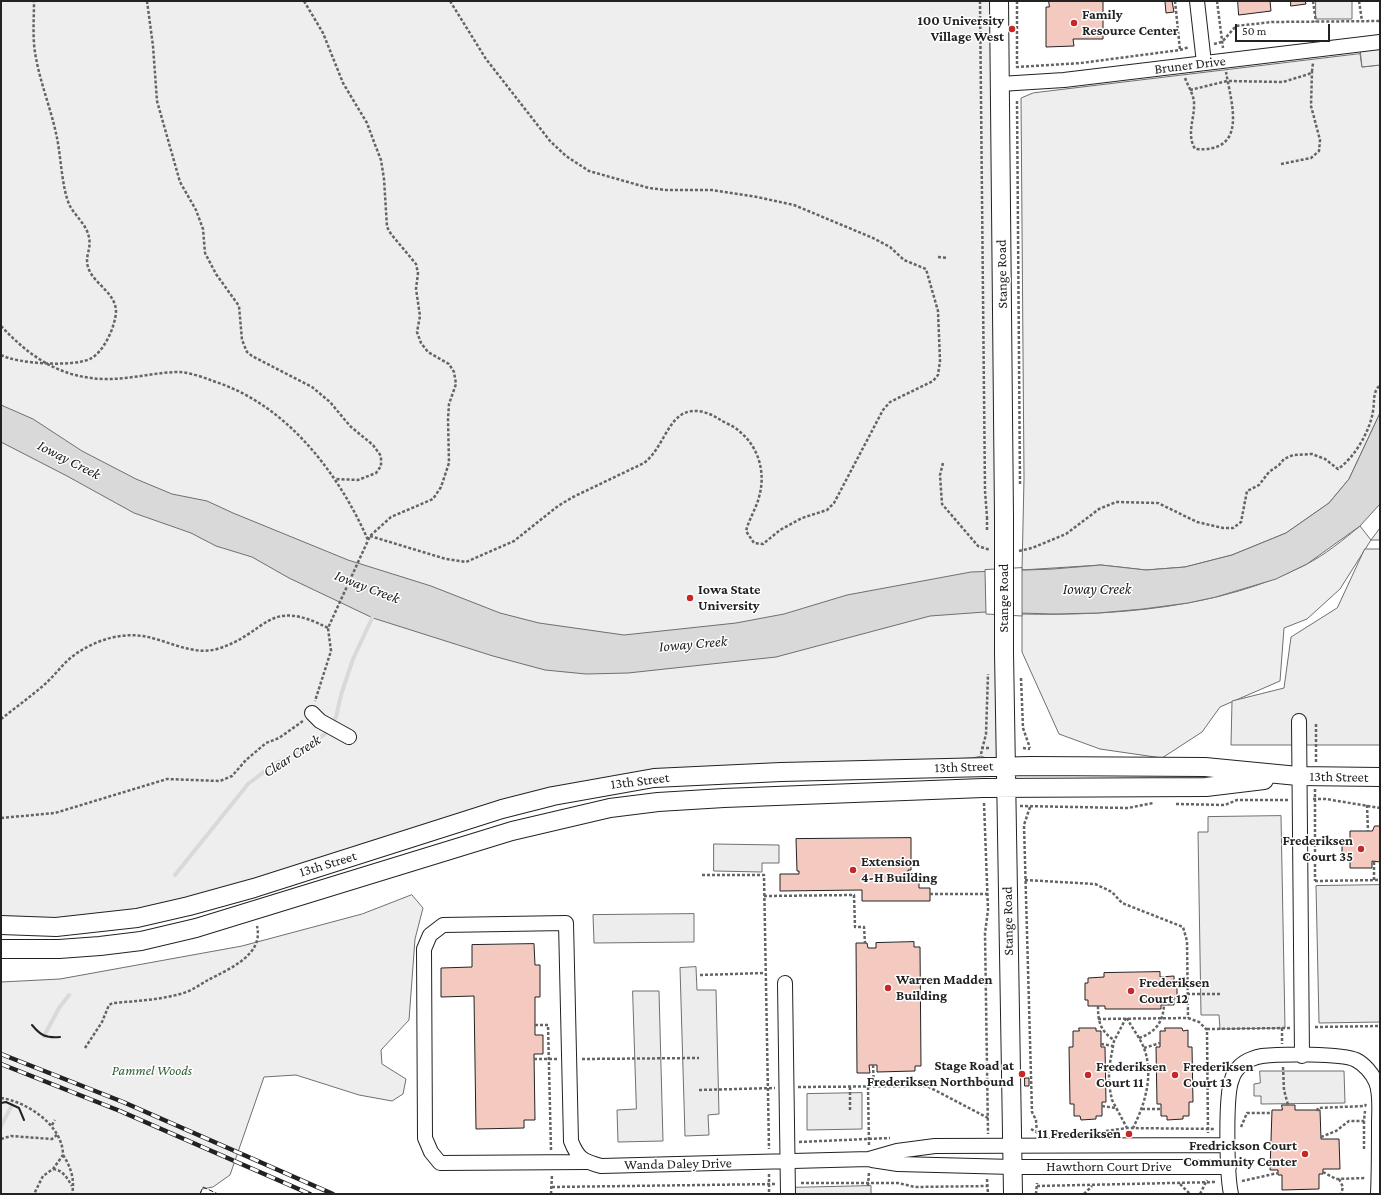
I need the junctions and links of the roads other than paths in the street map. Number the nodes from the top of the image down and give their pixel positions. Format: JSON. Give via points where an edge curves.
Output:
{"nodes":[{"id":1,"x":999,"y":1,"type":"edge"},
{"id":2,"x":1197,"y":1,"type":"edge"},
{"id":3,"x":1380,"y":42,"type":"edge"},
{"id":4,"x":1204,"y":63,"type":"junction"},
{"id":5,"x":1000,"y":84,"type":"junction"},
{"id":6,"x":316,"y":717,"type":"road end"},
{"id":7,"x":1299,"y":721,"type":"dead end"},
{"id":8,"x":349,"y":737,"type":"dead end"},
{"id":9,"x":1006,"y":766,"type":"junction"},
{"id":10,"x":1307,"y":776,"type":"junction"},
{"id":11,"x":1380,"y":777,"type":"edge"},
{"id":12,"x":1006,"y":788,"type":"junction"},
{"id":13,"x":1,"y":925,"type":"edge"},
{"id":14,"x":1,"y":948,"type":"edge"},
{"id":15,"x":785,"y":983,"type":"dead end"},
{"id":16,"x":1302,"y":1056,"type":"junction"},
{"id":17,"x":1375,"y":1106,"type":"edge"},
{"id":18,"x":1228,"y":1145,"type":"junction"},
{"id":19,"x":1013,"y":1146,"type":"junction"},
{"id":20,"x":869,"y":1159,"type":"junction"},
{"id":21,"x":586,"y":1162,"type":"junction"},
{"id":22,"x":788,"y":1162,"type":"junction"},
{"id":23,"x":1013,"y":1167,"type":"junction"},
{"id":24,"x":1229,"y":1168,"type":"junction"},
{"id":25,"x":1230,"y":1188,"type":"edge"},
{"id":26,"x":788,"y":1189,"type":"edge"},
{"id":27,"x":1013,"y":1194,"type":"edge"},
{"id":28,"x":1378,"y":1194,"type":"edge"}],
"edges":[{"from":1,"to":5,"type":"main road","name":"Stange Road"},
{"from":2,"to":4,"type":"street"},
{"from":3,"to":4,"type":"street","name":"Bruner Drive"},
{"from":4,"to":5,"type":"street","name":"Bruner Drive"},
{"from":5,"to":9,"type":"main road","name":"Stange Road","bridge":true,"via":[[996,517],[1004,652]]},
{"from":6,"to":8,"type":"street"},
{"from":7,"to":10,"type":"street"},
{"from":9,"to":10,"type":"main road","name":"13th Street","via":[[1205,767]]},
{"from":9,"to":12,"type":"main road","name":"Stange Road"},
{"from":9,"to":13,"type":"main road","name":"13th Street","via":[[714,774],[654,778],[603,786],[502,810],[189,906],[137,918],[56,927]]},
{"from":10,"to":11,"type":"main road","name":"13th Street"},
{"from":10,"to":12,"type":"main road","name":"13th Street","via":[[1206,787]]},
{"from":10,"to":16,"type":"street","via":[[1298,800]]},
{"from":12,"to":14,"type":"main road","name":"13th Street","via":[[724,798],[610,808],[512,831],[189,930],[141,941],[100,946],[59,949]]},
{"from":12,"to":19,"type":"main road","name":"Stange Road"},
{"from":15,"to":22,"type":"street"},
{"from":16,"to":17,"type":"street","via":[[1344,1056],[1355,1060],[1371,1073],[1379,1090]]},
{"from":16,"to":18,"type":"street","via":[[1261,1056],[1240,1066],[1232,1079],[1229,1092]]},
{"from":17,"to":28,"type":"street"},
{"from":18,"to":19,"type":"street","name":"Hawthorn Court Drive"},
{"from":18,"to":24,"type":"street"},
{"from":19,"to":20,"type":"street","name":"Wanda Daley Drive","via":[[935,1146],[897,1151]]},
{"from":19,"to":23,"type":"main road","name":"Stange Road"},
{"from":20,"to":22,"type":"street","name":"Wanda Daley Drive"},
{"from":20,"to":23,"type":"street","name":"Hawthorn Court Drive","via":[[898,1164]]},
{"from":21,"to":21,"type":"street","name":"Wanda Daley Drive","via":[[576,1154],[571,1141],[566,923],[443,925],[430,935],[424,949],[425,1138],[431,1152],[440,1163]]},
{"from":21,"to":22,"type":"street","name":"Wanda Daley Drive","via":[[601,1166]]},
{"from":22,"to":26,"type":"street"},
{"from":23,"to":24,"type":"street","name":"Hawthorn Court Drive"},
{"from":23,"to":27,"type":"main road","name":"Stange Road"},
{"from":24,"to":25,"type":"street"}]}
